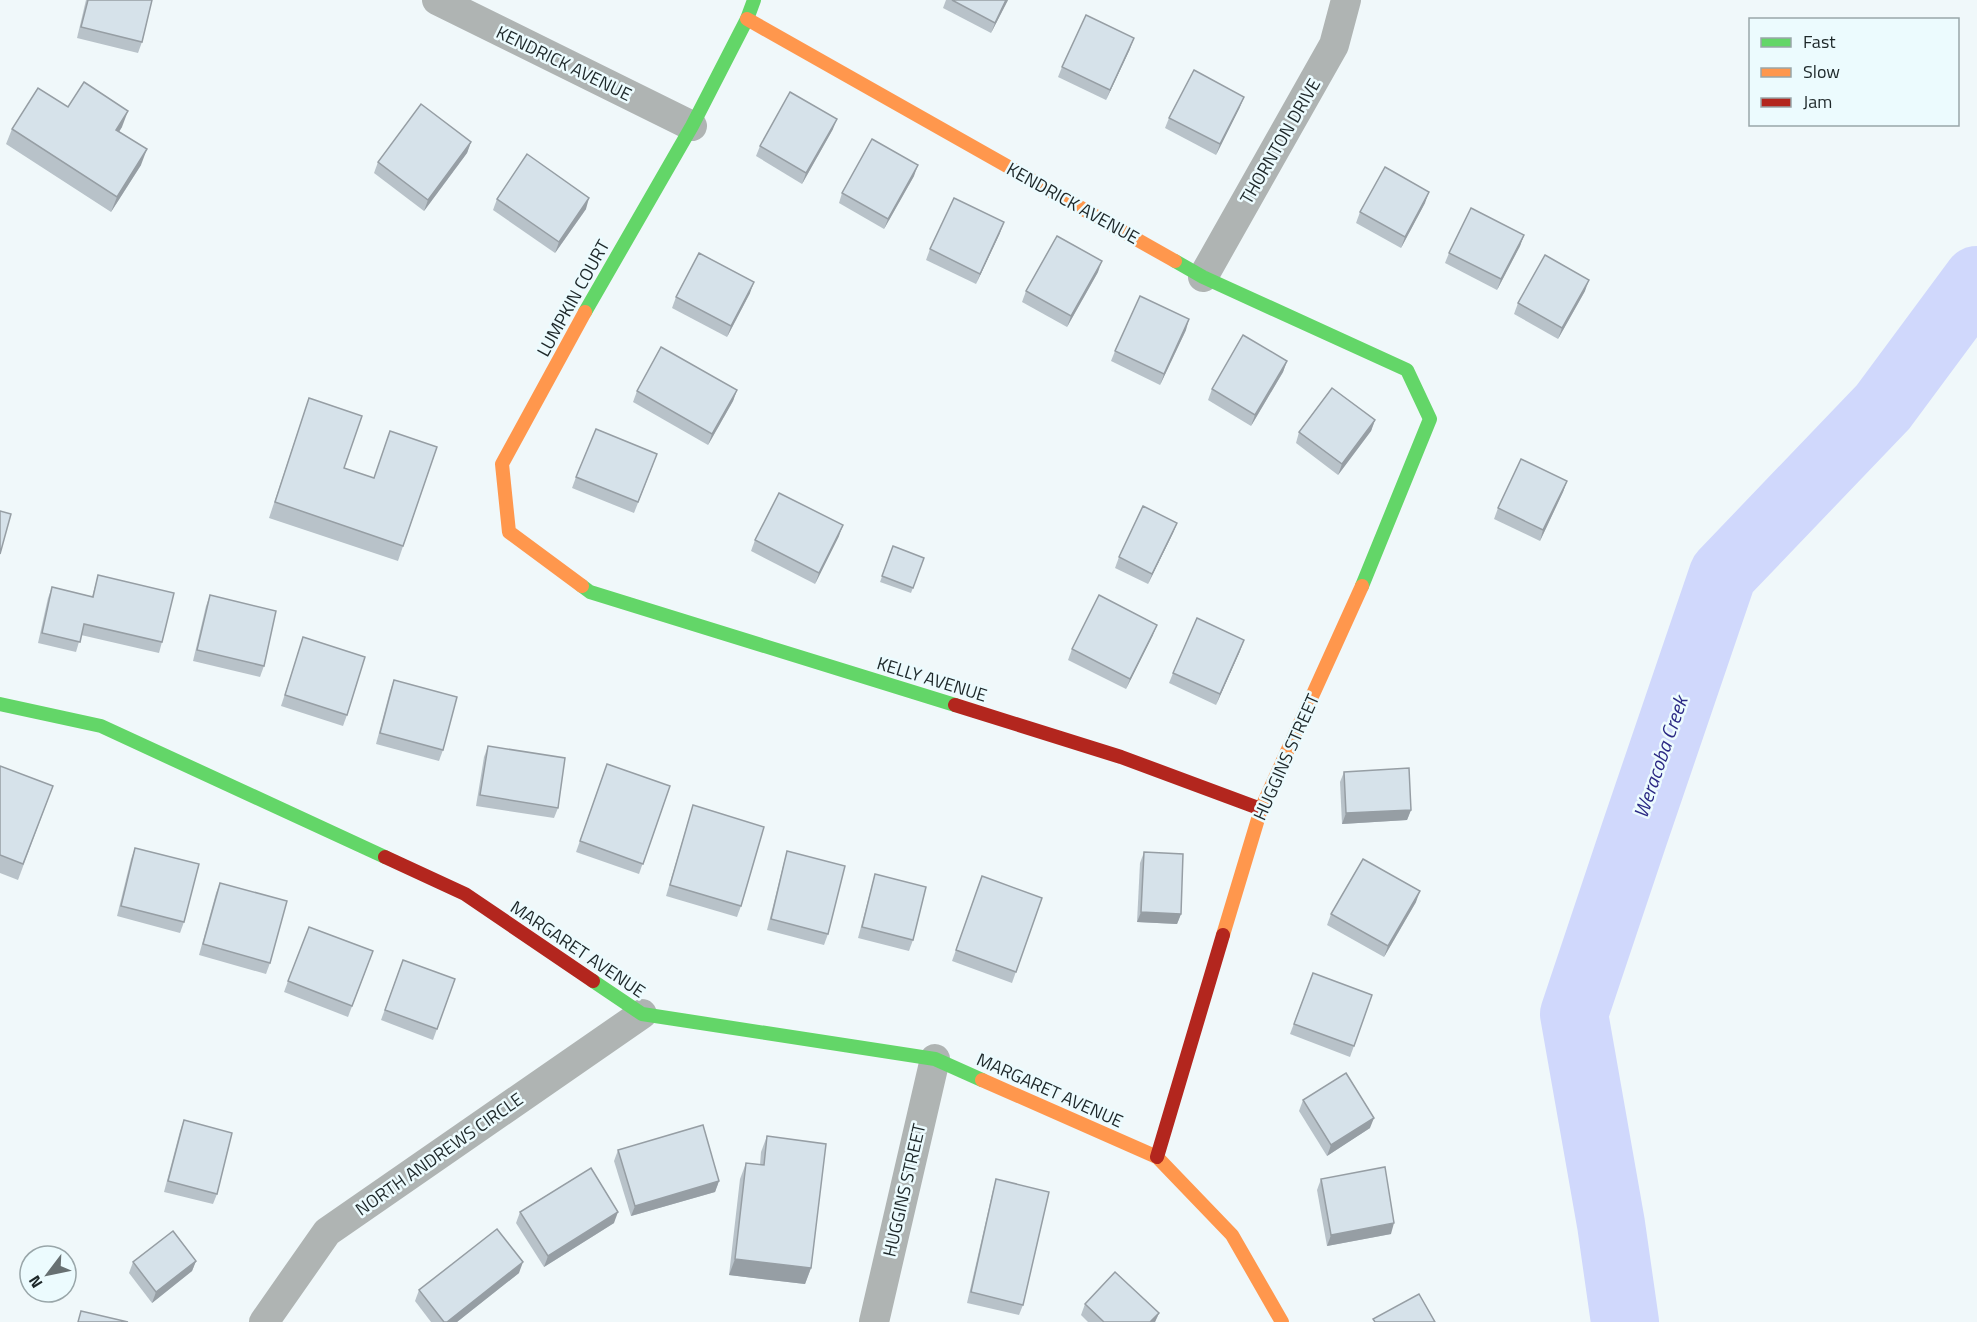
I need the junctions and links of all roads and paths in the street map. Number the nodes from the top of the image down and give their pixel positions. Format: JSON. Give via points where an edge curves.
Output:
{"nodes":[{"id":1,"x":437,"y":0,"type":"edge"},
{"id":2,"x":754,"y":0,"type":"edge"},
{"id":3,"x":1346,"y":0,"type":"edge"},
{"id":4,"x":747,"y":19,"type":"junction"},
{"id":5,"x":692,"y":126,"type":"junction"},
{"id":6,"x":1203,"y":277,"type":"junction"},
{"id":7,"x":1407,"y":370,"type":"joint"},
{"id":8,"x":590,"y":592,"type":"joint"},
{"id":9,"x":0,"y":704,"type":"edge"},
{"id":10,"x":1261,"y":809,"type":"junction"},
{"id":11,"x":642,"y":1014,"type":"junction"},
{"id":12,"x":935,"y":1059,"type":"junction"},
{"id":13,"x":1157,"y":1157,"type":"junction"},
{"id":14,"x":264,"y":1322,"type":"edge"},
{"id":15,"x":874,"y":1322,"type":"edge"},
{"id":16,"x":1282,"y":1322,"type":"edge"}],
"edges":[{"from":1,"to":5,"type":"street","name":"KENDRICK AVENUE"},
{"from":2,"to":4,"type":"street","name":"LUMPKIN COURT"},
{"from":3,"to":6,"type":"street","name":"THORNTON DRIVE","via":[[1334,45]]},
{"from":4,"to":5,"type":"street","name":"LUMPKIN COURT"},
{"from":4,"to":6,"type":"street","name":"KENDRICK AVENUE"},
{"from":5,"to":8,"type":"street","name":"LUMPKIN COURT","via":[[502,464],[509,532]]},
{"from":6,"to":7,"type":"street","name":"KENDRICK AVENUE"},
{"from":7,"to":10,"type":"street","name":"HUGGINS STREET","via":[[1430,419],[1354,605]]},
{"from":8,"to":10,"type":"street","name":"KELLY AVENUE","via":[[1120,757]]},
{"from":9,"to":11,"type":"street","name":"MARGARET AVENUE","via":[[101,726],[465,894]]},
{"from":10,"to":13,"type":"street","name":"HUGGINS STREET"},
{"from":11,"to":12,"type":"street","name":"MARGARET AVENUE"},
{"from":11,"to":14,"type":"street","name":"NORTH ANDREWS CIRCLE","via":[[327,1232]]},
{"from":12,"to":13,"type":"street","name":"MARGARET AVENUE"},
{"from":12,"to":15,"type":"street","name":"HUGGINS STREET"},
{"from":13,"to":16,"type":"street","via":[[1232,1235]]}]}
